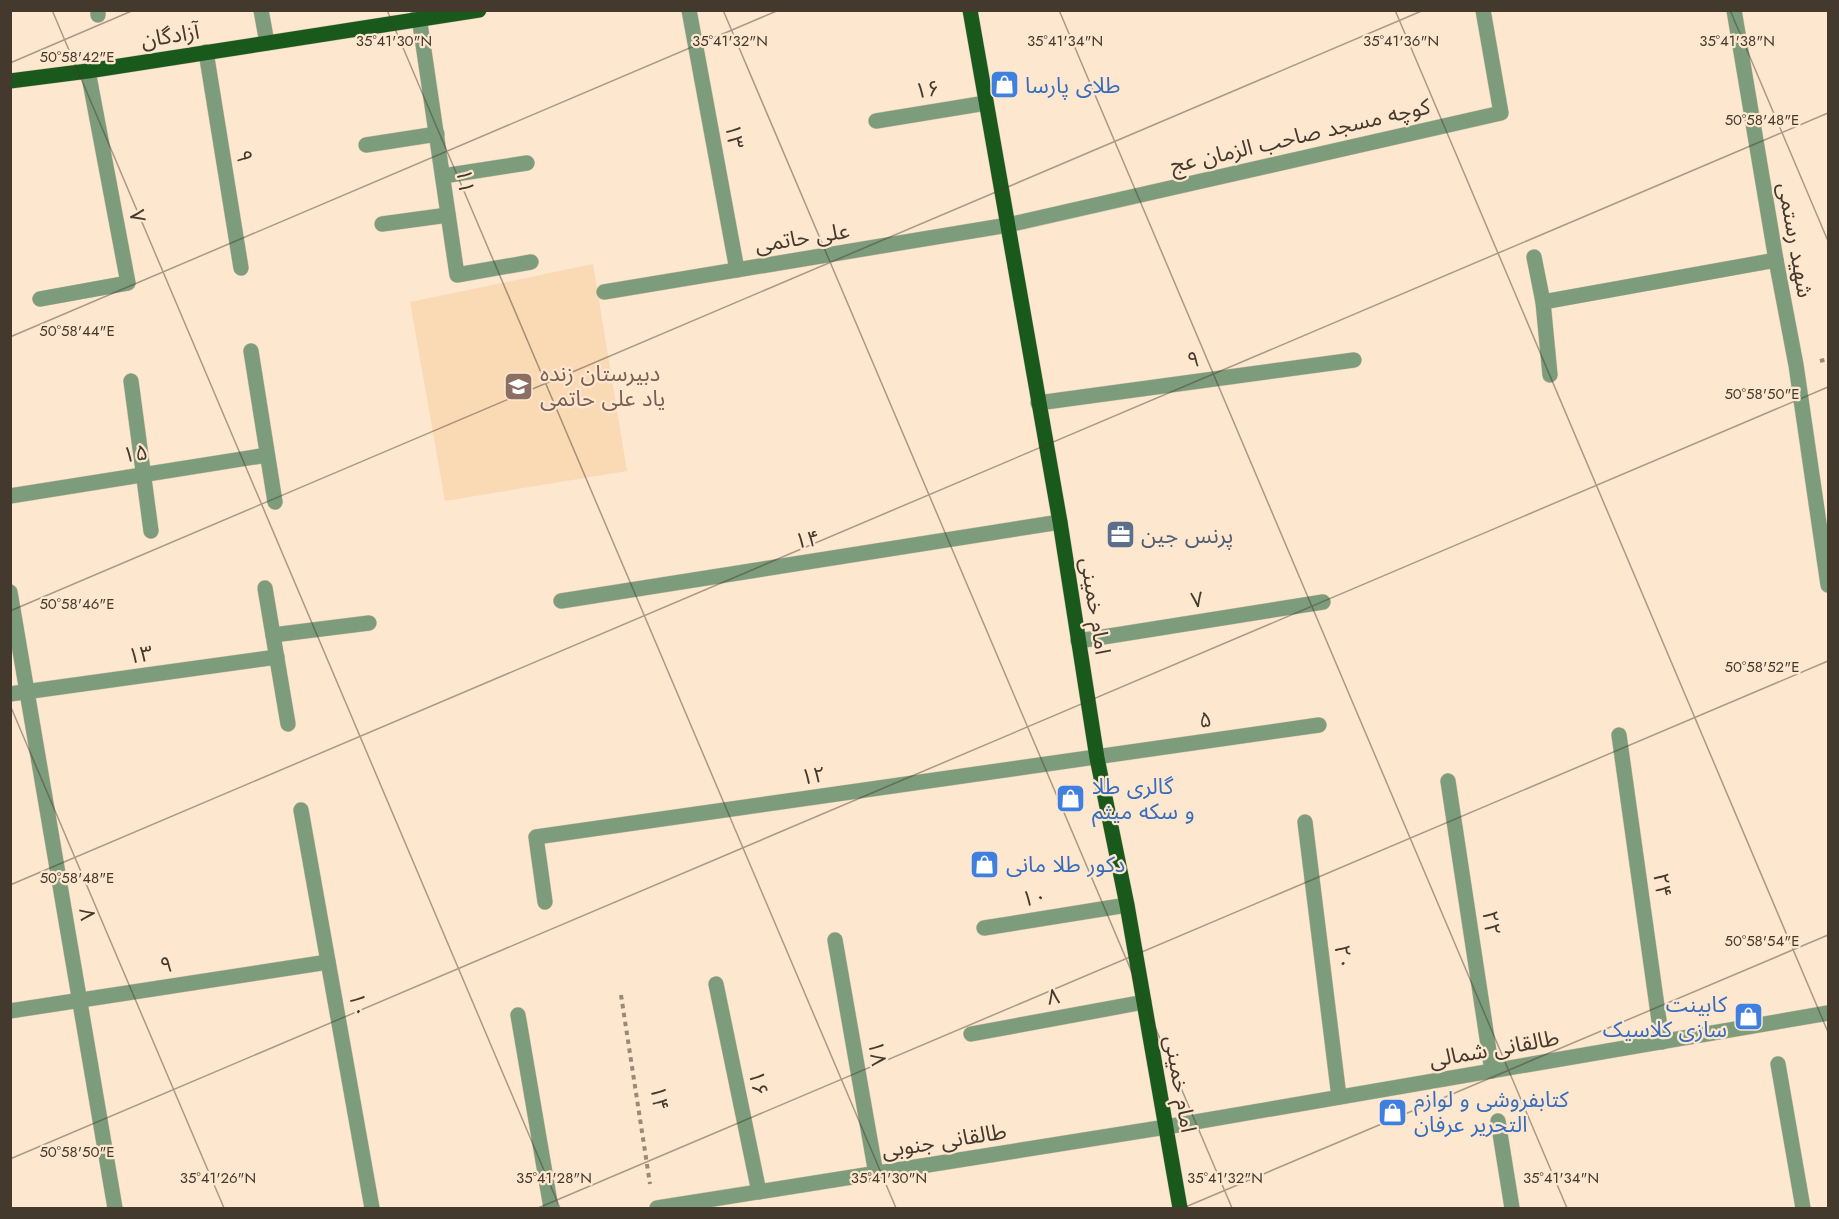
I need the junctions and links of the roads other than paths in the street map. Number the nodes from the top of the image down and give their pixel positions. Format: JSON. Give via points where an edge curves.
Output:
{"nodes":[{"id":1,"x":261,"y":10,"type":"edge"},
{"id":2,"x":479,"y":10,"type":"edge"},
{"id":3,"x":689,"y":10,"type":"edge"},
{"id":4,"x":970,"y":10,"type":"edge"},
{"id":5,"x":1483,"y":10,"type":"edge"},
{"id":6,"x":1734,"y":10,"type":"edge"},
{"id":7,"x":419,"y":15,"type":"edge"},
{"id":8,"x":267,"y":43,"type":"junction"},
{"id":9,"x":206,"y":52,"type":"junction"},
{"id":10,"x":88,"y":71,"type":"junction"},
{"id":11,"x":10,"y":81,"type":"edge"},
{"id":12,"x":986,"y":103,"type":"junction"},
{"id":13,"x":876,"y":120,"type":"dead end"},
{"id":14,"x":436,"y":134,"type":"junction"},
{"id":15,"x":366,"y":145,"type":"dead end"},
{"id":16,"x":526,"y":163,"type":"dead end"},
{"id":17,"x":443,"y":176,"type":"junction"},
{"id":18,"x":448,"y":215,"type":"junction"},
{"id":19,"x":382,"y":224,"type":"dead end"},
{"id":20,"x":1008,"y":225,"type":"junction"},
{"id":21,"x":1534,"y":257,"type":"dead end"},
{"id":22,"x":1776,"y":260,"type":"junction"},
{"id":23,"x":531,"y":262,"type":"dead end"},
{"id":24,"x":241,"y":268,"type":"dead end"},
{"id":25,"x":737,"y":270,"type":"junction"},
{"id":26,"x":604,"y":292,"type":"dead end"},
{"id":27,"x":40,"y":298,"type":"dead end"},
{"id":28,"x":1543,"y":302,"type":"junction"},
{"id":29,"x":251,"y":351,"type":"dead end"},
{"id":30,"x":1354,"y":360,"type":"dead end"},
{"id":31,"x":1550,"y":375,"type":"dead end"},
{"id":32,"x":131,"y":381,"type":"dead end"},
{"id":33,"x":1038,"y":403,"type":"junction"},
{"id":34,"x":267,"y":455,"type":"junction"},
{"id":35,"x":143,"y":475,"type":"junction"},
{"id":36,"x":10,"y":496,"type":"edge"},
{"id":37,"x":275,"y":502,"type":"dead end"},
{"id":38,"x":1060,"y":522,"type":"junction"},
{"id":39,"x":151,"y":531,"type":"dead end"},
{"id":40,"x":1828,"y":583,"type":"edge"},
{"id":41,"x":265,"y":588,"type":"dead end"},
{"id":42,"x":10,"y":592,"type":"edge"},
{"id":43,"x":561,"y":601,"type":"dead end"},
{"id":44,"x":1323,"y":602,"type":"dead end"},
{"id":45,"x":369,"y":623,"type":"dead end"},
{"id":46,"x":273,"y":635,"type":"junction"},
{"id":47,"x":1078,"y":641,"type":"junction"},
{"id":48,"x":277,"y":657,"type":"junction"},
{"id":49,"x":27,"y":692,"type":"junction"},
{"id":50,"x":10,"y":694,"type":"edge"},
{"id":51,"x":288,"y":724,"type":"dead end"},
{"id":52,"x":1319,"y":725,"type":"dead end"},
{"id":53,"x":1619,"y":735,"type":"dead end"},
{"id":54,"x":1097,"y":758,"type":"junction"},
{"id":55,"x":1448,"y":781,"type":"dead end"},
{"id":56,"x":301,"y":810,"type":"dead end"},
{"id":57,"x":1305,"y":822,"type":"dead end"},
{"id":58,"x":545,"y":902,"type":"dead end"},
{"id":59,"x":1127,"y":905,"type":"junction"},
{"id":60,"x":984,"y":928,"type":"dead end"},
{"id":61,"x":835,"y":940,"type":"dead end"},
{"id":62,"x":328,"y":962,"type":"junction"},
{"id":63,"x":716,"y":984,"type":"dead end"},
{"id":64,"x":80,"y":1000,"type":"junction"},
{"id":65,"x":1144,"y":1002,"type":"junction"},
{"id":66,"x":10,"y":1011,"type":"edge"},
{"id":67,"x":1828,"y":1013,"type":"edge"},
{"id":68,"x":519,"y":1015,"type":"dead end"},
{"id":69,"x":971,"y":1034,"type":"dead end"},
{"id":70,"x":1662,"y":1042,"type":"junction"},
{"id":71,"x":1778,"y":1064,"type":"dead end"},
{"id":72,"x":1492,"y":1071,"type":"junction"},
{"id":73,"x":1339,"y":1097,"type":"junction"},
{"id":74,"x":1498,"y":1121,"type":"dead end"},
{"id":75,"x":1166,"y":1127,"type":"junction"},
{"id":76,"x":876,"y":1173,"type":"junction"},
{"id":77,"x":759,"y":1192,"type":"junction"},
{"id":78,"x":115,"y":1209,"type":"edge"},
{"id":79,"x":372,"y":1209,"type":"edge"},
{"id":80,"x":550,"y":1209,"type":"edge"},
{"id":81,"x":657,"y":1209,"type":"edge"},
{"id":82,"x":1180,"y":1209,"type":"edge"},
{"id":83,"x":1512,"y":1209,"type":"edge"},
{"id":84,"x":1803,"y":1209,"type":"edge"}],
"edges":[{"from":1,"to":8,"type":"street"},
{"from":2,"to":7,"type":"main road","name":"آزادگان"},
{"from":3,"to":25,"type":"street","name":"۱۳"},
{"from":4,"to":12,"type":"main road","name":"امام خمینی"},
{"from":5,"to":20,"type":"street","name":"کوچه مسجد صاحب الزمان عج","via":[[1501,113]]},
{"from":6,"to":22,"type":"street","name":"شهید رستمی"},
{"from":7,"to":8,"type":"main road","name":"آزادگان"},
{"from":7,"to":14,"type":"street","name":"۱۱"},
{"from":8,"to":9,"type":"main road","name":"آزادگان"},
{"from":9,"to":10,"type":"main road","name":"آزادگان"},
{"from":9,"to":24,"type":"street","name":"۹"},
{"from":10,"to":11,"type":"main road","name":"آزادگان"},
{"from":10,"to":27,"type":"street","name":"۷","via":[[128,283]]},
{"from":12,"to":13,"type":"street","name":"۱۶"},
{"from":12,"to":20,"type":"main road","name":"امام خمینی"},
{"from":14,"to":15,"type":"street"},
{"from":14,"to":17,"type":"street","name":"۱۱"},
{"from":16,"to":17,"type":"street"},
{"from":17,"to":18,"type":"street","name":"۱۱"},
{"from":18,"to":19,"type":"street"},
{"from":18,"to":23,"type":"street","name":"۱۱","via":[[457,275]]},
{"from":20,"to":25,"type":"street","name":"علی حاتمی"},
{"from":20,"to":33,"type":"main road","name":"امام خمینی"},
{"from":21,"to":28,"type":"street"},
{"from":22,"to":28,"type":"street"},
{"from":22,"to":40,"type":"street","name":"شهید رستمی","via":[[1796,365]]},
{"from":25,"to":26,"type":"street","name":"علی حاتمی"},
{"from":28,"to":31,"type":"street"},
{"from":29,"to":34,"type":"street"},
{"from":30,"to":33,"type":"street","name":"۹"},
{"from":32,"to":35,"type":"street"},
{"from":33,"to":38,"type":"main road","name":"امام خمینی"},
{"from":34,"to":35,"type":"street","name":"۱۵"},
{"from":34,"to":37,"type":"street"},
{"from":35,"to":36,"type":"street","name":"۱۵"},
{"from":35,"to":39,"type":"street"},
{"from":38,"to":43,"type":"street","name":"۱۴"},
{"from":38,"to":47,"type":"main road","name":"امام خمینی"},
{"from":41,"to":46,"type":"street"},
{"from":42,"to":49,"type":"street","name":"۸"},
{"from":44,"to":47,"type":"street","name":"۷"},
{"from":45,"to":46,"type":"street"},
{"from":46,"to":48,"type":"street"},
{"from":47,"to":54,"type":"main road","name":"امام خمینی"},
{"from":48,"to":49,"type":"street","name":"۱۳"},
{"from":48,"to":51,"type":"street"},
{"from":49,"to":50,"type":"street","name":"۱۳"},
{"from":49,"to":64,"type":"street","name":"۸"},
{"from":52,"to":54,"type":"street","name":"۵"},
{"from":53,"to":70,"type":"street","name":"۲۴"},
{"from":54,"to":58,"type":"street","name":"۱۲","via":[[536,837]]},
{"from":54,"to":59,"type":"main road","name":"امام خمینی"},
{"from":55,"to":72,"type":"street","name":"۲۲"},
{"from":56,"to":62,"type":"street","name":"۱۰"},
{"from":57,"to":73,"type":"street","name":"۲۰"},
{"from":59,"to":60,"type":"street","name":"۱۰"},
{"from":59,"to":65,"type":"main road","name":"امام خمینی"},
{"from":61,"to":76,"type":"street","name":"۱۸"},
{"from":62,"to":64,"type":"street","name":"۹"},
{"from":62,"to":79,"type":"street","name":"۱۰"},
{"from":63,"to":77,"type":"street","name":"۱۶"},
{"from":64,"to":66,"type":"street","name":"۹"},
{"from":64,"to":78,"type":"street","name":"۸"},
{"from":65,"to":69,"type":"street","name":"۸"},
{"from":65,"to":75,"type":"main road","name":"امام خمینی"},
{"from":67,"to":70,"type":"street","name":"طالقانی شمالی"},
{"from":68,"to":80,"type":"street"},
{"from":70,"to":72,"type":"street","name":"طالقانی شمالی"},
{"from":71,"to":84,"type":"street"},
{"from":72,"to":73,"type":"street","name":"طالقانی شمالی"},
{"from":73,"to":75,"type":"street","name":"طالقانی شمالی"},
{"from":74,"to":83,"type":"street"},
{"from":75,"to":76,"type":"street","name":"طالقانی جنوبی"},
{"from":75,"to":82,"type":"main road","name":"امام خمینی"},
{"from":76,"to":77,"type":"street","name":"طالقانی جنوبی"},
{"from":77,"to":81,"type":"street","name":"طالقانی جنوبی"}]}
